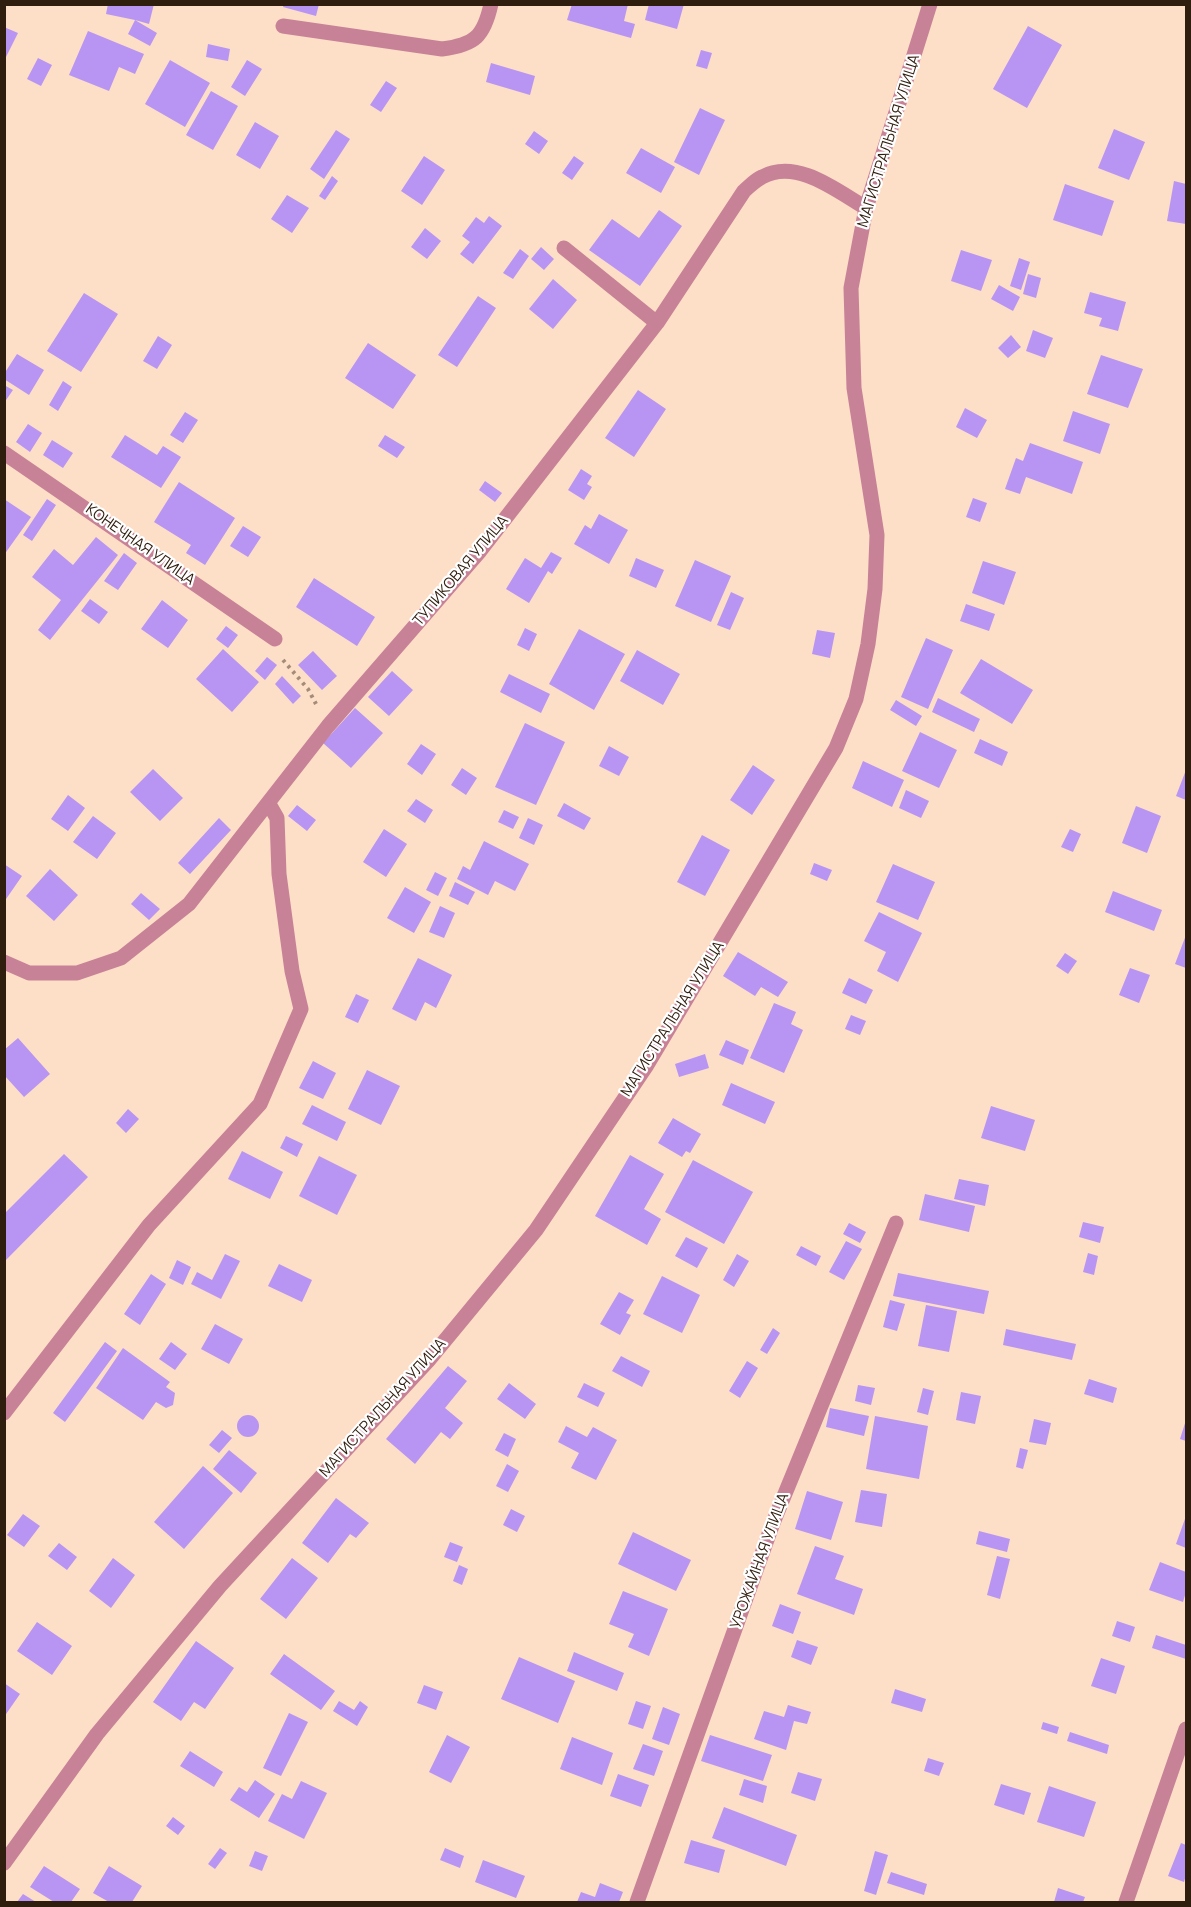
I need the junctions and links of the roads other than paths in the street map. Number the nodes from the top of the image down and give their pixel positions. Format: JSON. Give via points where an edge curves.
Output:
{"nodes":[{"id":1,"x":491,"y":4,"type":"edge"},
{"id":2,"x":930,"y":4,"type":"edge"},
{"id":3,"x":283,"y":26,"type":"dead end"},
{"id":4,"x":866,"y":208,"type":"junction"},
{"id":5,"x":564,"y":248,"type":"dead end"},
{"id":6,"x":657,"y":323,"type":"junction"},
{"id":7,"x":4,"y":453,"type":"edge"},
{"id":8,"x":275,"y":639,"type":"road end"},
{"id":9,"x":268,"y":804,"type":"junction"},
{"id":10,"x":4,"y":962,"type":"edge"},
{"id":11,"x":896,"y":1223,"type":"dead end"},
{"id":12,"x":4,"y":1413,"type":"edge"},
{"id":13,"x":1186,"y":1729,"type":"edge"},
{"id":14,"x":4,"y":1863,"type":"edge"},
{"id":15,"x":637,"y":1902,"type":"edge"},
{"id":16,"x":1126,"y":1902,"type":"edge"}],
"edges":[{"from":1,"to":3,"type":"street","via":[[478,37],[462,47],[442,49]]},
{"from":2,"to":4,"type":"street","name":"МАГИСТРАЛЬНАЯ УЛИЦА"},
{"from":4,"to":6,"type":"street","name":"ТУПИКОВАЯ УЛИЦА","via":[[814,177],[788,171],[763,176],[744,192]]},
{"from":4,"to":14,"type":"street","name":"МАГИСТРАЛЬНАЯ УЛИЦА","via":[[851,288],[854,388],[877,535],[875,589],[856,699],[836,748],[647,1065],[536,1230],[428,1361],[220,1586],[97,1734]]},
{"from":5,"to":6,"type":"street"},
{"from":6,"to":9,"type":"street","name":"ТУПИКОВАЯ УЛИЦА","via":[[480,551],[328,726]]},
{"from":7,"to":8,"type":"street","name":"КОНЕЧНАЯ УЛИЦА"},
{"from":9,"to":10,"type":"street","name":"ТУПИКОВАЯ УЛИЦА","via":[[189,904],[121,958],[77,973],[29,974]]},
{"from":9,"to":12,"type":"street","via":[[278,818],[279,874],[301,1009],[283,1051],[260,1104],[149,1225]]},
{"from":11,"to":15,"type":"street","name":"УРОЖАЙНАЯ УЛИЦА","via":[[773,1523]]},
{"from":13,"to":16,"type":"street"}]}
